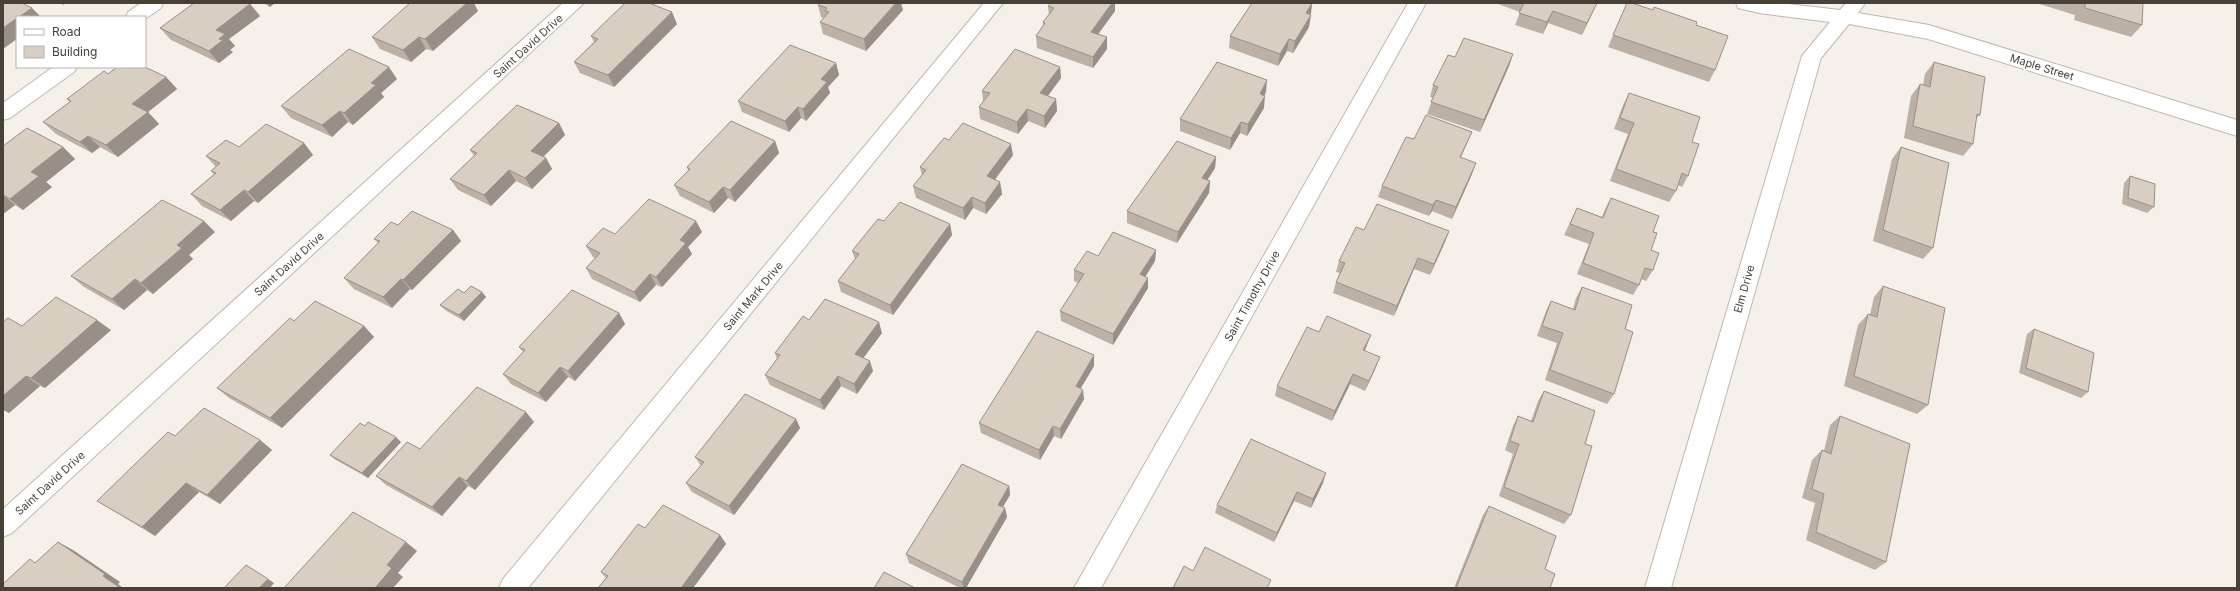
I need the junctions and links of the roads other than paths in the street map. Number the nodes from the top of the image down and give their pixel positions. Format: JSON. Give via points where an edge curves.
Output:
{"nodes":[{"id":1,"x":154,"y":3,"type":"edge"},
{"id":2,"x":575,"y":3,"type":"edge"},
{"id":3,"x":994,"y":3,"type":"edge"},
{"id":4,"x":1417,"y":3,"type":"edge"},
{"id":5,"x":1745,"y":3,"type":"edge"},
{"id":6,"x":1850,"y":10,"type":"edge"},
{"id":7,"x":136,"y":16,"type":"edge"},
{"id":8,"x":65,"y":68,"type":"edge"},
{"id":9,"x":3,"y":113,"type":"edge"},
{"id":10,"x":2237,"y":128,"type":"edge"},
{"id":11,"x":3,"y":525,"type":"edge"},
{"id":12,"x":512,"y":588,"type":"edge"},
{"id":13,"x":1087,"y":588,"type":"edge"},
{"id":14,"x":1658,"y":588,"type":"edge"}],
"edges":[{"from":1,"to":7,"type":"street"},
{"from":2,"to":11,"type":"street","name":"Saint David Drive"},
{"from":3,"to":12,"type":"street","name":"Saint Mark Drive"},
{"from":4,"to":13,"type":"street","name":"Saint Timothy Drive"},
{"from":5,"to":6,"type":"street","name":"Maple Street","via":[[1759,7]]},
{"from":6,"to":10,"type":"street","name":"Maple Street"},
{"from":6,"to":14,"type":"street","name":"Elm Drive","via":[[1812,56]]},
{"from":8,"to":9,"type":"street"}]}
